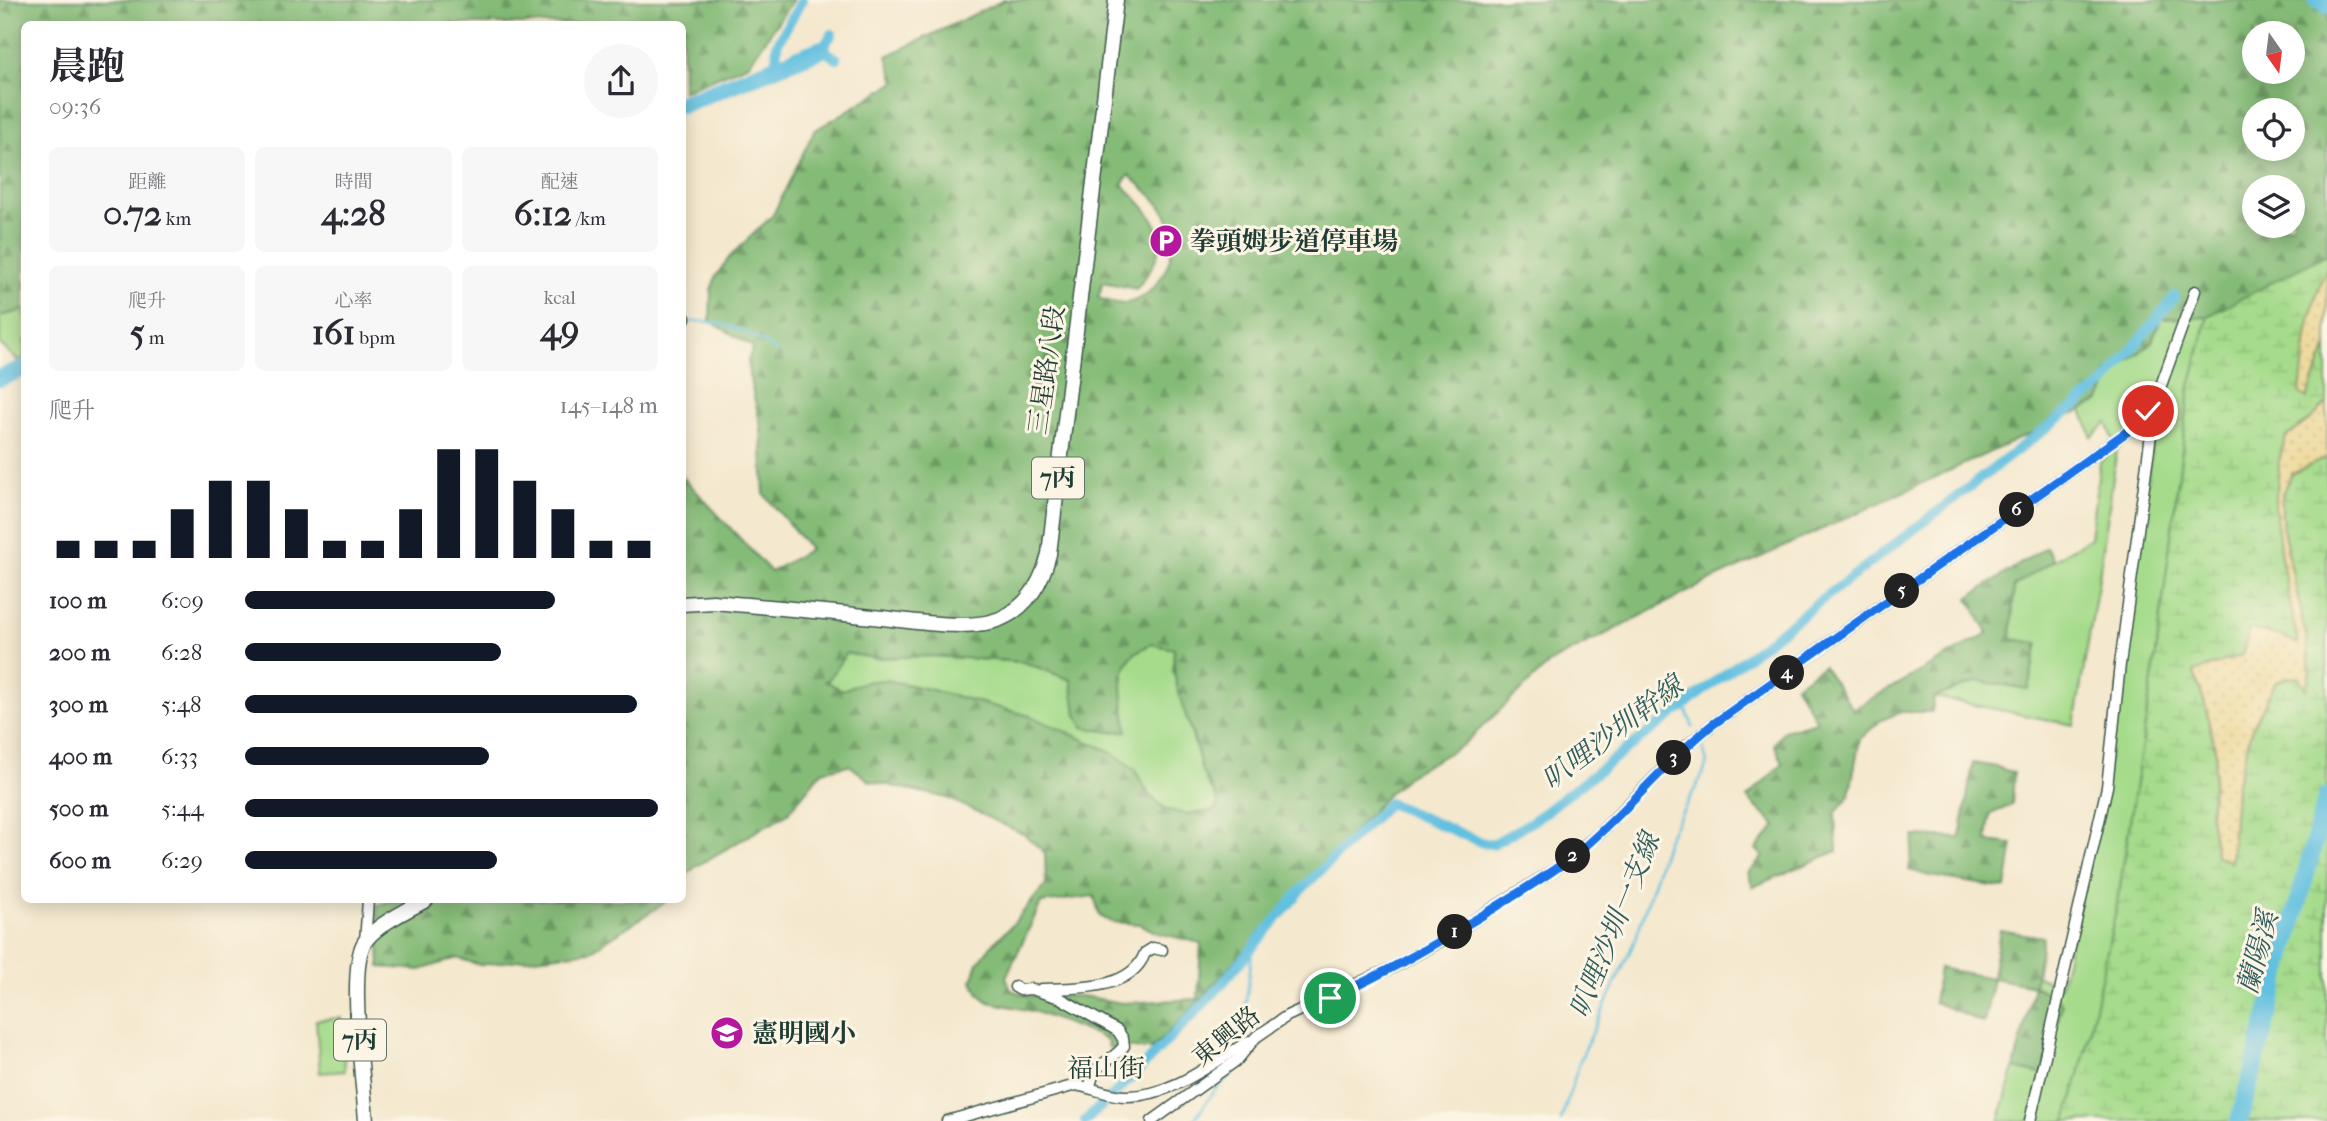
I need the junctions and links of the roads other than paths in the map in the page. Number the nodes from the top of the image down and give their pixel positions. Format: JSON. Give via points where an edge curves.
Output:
{"nodes":[{"id":1,"x":1116,"y":0,"type":"edge"},
{"id":2,"x":2194,"y":291,"type":"dead end"},
{"id":3,"x":2156,"y":398,"type":"junction"},
{"id":4,"x":686,"y":604,"type":"edge"},
{"id":5,"x":368,"y":903,"type":"edge"},
{"id":6,"x":421,"y":903,"type":"edge"},
{"id":7,"x":365,"y":942,"type":"junction"},
{"id":8,"x":1162,"y":950,"type":"dead end"},
{"id":9,"x":1015,"y":987,"type":"dead end"},
{"id":10,"x":1031,"y":989,"type":"junction"},
{"id":11,"x":1256,"y":1037,"type":"junction"},
{"id":12,"x":1090,"y":1087,"type":"junction"},
{"id":13,"x":366,"y":1121,"type":"edge"},
{"id":14,"x":947,"y":1121,"type":"edge"},
{"id":15,"x":1152,"y":1121,"type":"edge"},
{"id":16,"x":2030,"y":1121,"type":"edge"}],
"edges":[{"from":1,"to":4,"type":"main road","name":"三星路八段","number":"7丙","via":[[1049,554],[1031,595],[1017,610],[979,625],[713,602]]},
{"from":2,"to":3,"type":"street","name":"東興路"},
{"from":3,"to":11,"type":"street","name":"東興路","via":[[2131,429],[1691,741],[1599,834],[1557,868],[1394,967],[1287,1016]]},
{"from":3,"to":16,"type":"street","via":[[2107,787]]},
{"from":5,"to":7,"type":"street"},
{"from":6,"to":7,"type":"main road"},
{"from":7,"to":13,"type":"main road","number":"7丙","via":[[359,958],[357,995]]},
{"from":8,"to":10,"type":"street","via":[[1153,948],[1145,953],[1135,970],[1117,980],[1087,988]]},
{"from":9,"to":10,"type":"street"},
{"from":10,"to":12,"type":"street","via":[[1060,998],[1118,1031],[1123,1039],[1124,1046],[1101,1063]]},
{"from":11,"to":12,"type":"street","name":"福山街","via":[[1168,1087],[1139,1096],[1107,1094]]},
{"from":11,"to":15,"type":"street","name":"東興路","via":[[1237,1060]]},
{"from":12,"to":14,"type":"street","name":"福山街","via":[[1076,1085]]}]}
